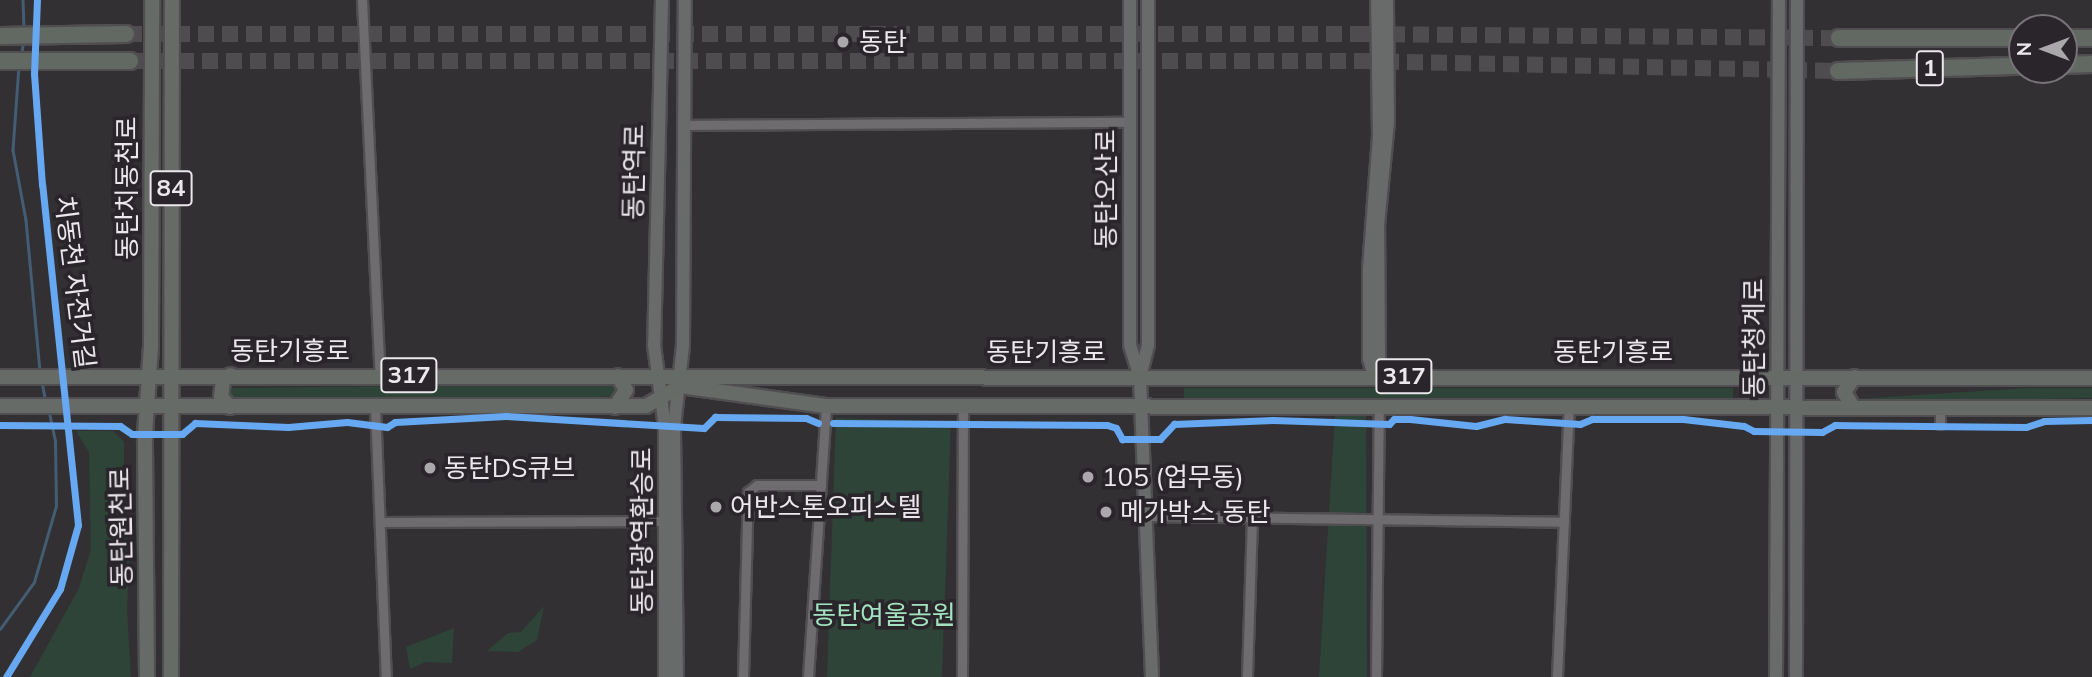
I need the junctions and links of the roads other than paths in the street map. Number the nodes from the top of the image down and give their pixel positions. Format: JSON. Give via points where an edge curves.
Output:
{"nodes":[{"id":1,"x":152,"y":0,"type":"edge"},
{"id":2,"x":172,"y":0,"type":"edge"},
{"id":3,"x":362,"y":0,"type":"edge"},
{"id":4,"x":662,"y":0,"type":"edge"},
{"id":5,"x":685,"y":0,"type":"edge"},
{"id":6,"x":1130,"y":0,"type":"edge"},
{"id":7,"x":1148,"y":0,"type":"edge"},
{"id":8,"x":1377,"y":0,"type":"edge"},
{"id":9,"x":1387,"y":0,"type":"edge"},
{"id":10,"x":1779,"y":0,"type":"edge"},
{"id":11,"x":1797,"y":0,"type":"edge"},
{"id":12,"x":126,"y":34,"type":"tunnel mouth"},
{"id":13,"x":0,"y":36,"type":"edge"},
{"id":14,"x":1839,"y":38,"type":"tunnel mouth"},
{"id":15,"x":2008,"y":38,"type":"edge"},
{"id":16,"x":0,"y":61,"type":"edge"},
{"id":17,"x":130,"y":61,"type":"tunnel mouth"},
{"id":18,"x":2008,"y":66,"type":"edge"},
{"id":19,"x":1838,"y":71,"type":"tunnel mouth"},
{"id":20,"x":1128,"y":122,"type":"junction"},
{"id":21,"x":684,"y":125,"type":"junction"},
{"id":22,"x":654,"y":345,"type":"joint"},
{"id":23,"x":683,"y":345,"type":"joint"},
{"id":24,"x":231,"y":375,"type":"junction"},
{"id":25,"x":380,"y":375,"type":"junction"},
{"id":26,"x":149,"y":376,"type":"junction"},
{"id":27,"x":171,"y":376,"type":"junction"},
{"id":28,"x":618,"y":376,"type":"junction"},
{"id":29,"x":656,"y":376,"type":"junction"},
{"id":30,"x":1374,"y":376,"type":"junction"},
{"id":31,"x":1797,"y":376,"type":"junction"},
{"id":32,"x":0,"y":377,"type":"edge"},
{"id":33,"x":1140,"y":377,"type":"junction"},
{"id":34,"x":1777,"y":377,"type":"junction"},
{"id":35,"x":1854,"y":377,"type":"junction"},
{"id":36,"x":2092,"y":378,"type":"edge"},
{"id":37,"x":680,"y":381,"type":"junction"},
{"id":38,"x":658,"y":398,"type":"junction"},
{"id":39,"x":0,"y":406,"type":"edge"},
{"id":40,"x":826,"y":406,"type":"junction"},
{"id":41,"x":1379,"y":406,"type":"junction"},
{"id":42,"x":1569,"y":406,"type":"junction"},
{"id":43,"x":147,"y":407,"type":"junction"},
{"id":44,"x":171,"y":407,"type":"junction"},
{"id":45,"x":230,"y":407,"type":"junction"},
{"id":46,"x":375,"y":407,"type":"junction"},
{"id":47,"x":615,"y":407,"type":"junction"},
{"id":48,"x":963,"y":407,"type":"junction"},
{"id":49,"x":1141,"y":407,"type":"junction"},
{"id":50,"x":1777,"y":407,"type":"junction"},
{"id":51,"x":1797,"y":407,"type":"junction"},
{"id":52,"x":1853,"y":407,"type":"junction"},
{"id":53,"x":1940,"y":407,"type":"junction"},
{"id":54,"x":2092,"y":408,"type":"edge"},
{"id":55,"x":1940,"y":424,"type":"dead end"},
{"id":56,"x":821,"y":485,"type":"junction"},
{"id":57,"x":1145,"y":516,"type":"junction"},
{"id":58,"x":1252,"y":518,"type":"junction"},
{"id":59,"x":667,"y":520,"type":"junction"},
{"id":60,"x":1377,"y":520,"type":"junction"},
{"id":61,"x":380,"y":522,"type":"junction"},
{"id":62,"x":1564,"y":522,"type":"junction"},
{"id":63,"x":147,"y":677,"type":"edge"},
{"id":64,"x":171,"y":677,"type":"edge"},
{"id":65,"x":387,"y":677,"type":"edge"},
{"id":66,"x":664,"y":677,"type":"edge"},
{"id":67,"x":677,"y":677,"type":"edge"},
{"id":68,"x":743,"y":677,"type":"edge"},
{"id":69,"x":808,"y":677,"type":"edge"},
{"id":70,"x":962,"y":677,"type":"edge"},
{"id":71,"x":1152,"y":677,"type":"edge"},
{"id":72,"x":1247,"y":677,"type":"edge"},
{"id":73,"x":1376,"y":677,"type":"edge"},
{"id":74,"x":1557,"y":677,"type":"edge"},
{"id":75,"x":1776,"y":677,"type":"edge"},
{"id":76,"x":1796,"y":677,"type":"edge"}],
"edges":[{"from":1,"to":26,"type":"main road","name":"동탄치동천로","number":"84"},
{"from":2,"to":27,"type":"main road","name":"동탄치동천로","number":"84"},
{"from":3,"to":25,"type":"street"},
{"from":4,"to":22,"type":"street","name":"동탄역로"},
{"from":5,"to":21,"type":"street","name":"동탄역로"},
{"from":6,"to":20,"type":"street","name":"동탄오산로"},
{"from":7,"to":33,"type":"street","name":"동탄오산로","via":[[1148,345]]},
{"from":8,"to":30,"type":"street","via":[[1380,135],[1369,258],[1369,359]]},
{"from":9,"to":30,"type":"street","via":[[1388,122],[1378,225],[1379,359]]},
{"from":10,"to":34,"type":"street","name":"동탄청계로"},
{"from":11,"to":31,"type":"street"},
{"from":12,"to":13,"type":"highway"},
{"from":14,"to":15,"type":"highway","number":"1"},
{"from":16,"to":17,"type":"highway"},
{"from":18,"to":19,"type":"highway","number":"1"},
{"from":20,"to":21,"type":"street"},
{"from":20,"to":33,"type":"street","name":"동탄오산로","via":[[1130,345]]},
{"from":21,"to":23,"type":"street","name":"동탄역로"},
{"from":22,"to":29,"type":"street","name":"동탄광역환승로"},
{"from":23,"to":37,"type":"street","name":"동탄광역환승로"},
{"from":24,"to":25,"type":"main road","name":"동탄기흥로","number":"317"},
{"from":24,"to":27,"type":"main road","name":"동탄기흥로","number":"317"},
{"from":24,"to":45,"type":"main road","via":[[223,380],[221,397]]},
{"from":25,"to":28,"type":"main road","name":"동탄기흥로","number":"317"},
{"from":26,"to":27,"type":"main road","name":"동탄기흥로","number":"317"},
{"from":26,"to":32,"type":"main road","name":"동탄기흥로","number":"317"},
{"from":26,"to":43,"type":"main road","name":"동탄원천로","number":"84"},
{"from":27,"to":44,"type":"main road","name":"동탄원천로","number":"84"},
{"from":28,"to":29,"type":"main road","name":"동탄기흥로","number":"317"},
{"from":28,"to":47,"type":"main road","via":[[626,390]]},
{"from":29,"to":37,"type":"main road","name":"동탄기흥로","number":"317"},
{"from":29,"to":38,"type":"street","name":"동탄광역환승로"},
{"from":30,"to":33,"type":"main road","name":"동탄기흥로","number":"317"},
{"from":30,"to":34,"type":"main road","name":"동탄기흥로","number":"317"},
{"from":31,"to":34,"type":"main road","name":"동탄기흥로","number":"317"},
{"from":31,"to":35,"type":"main road","name":"동탄기흥로","number":"317"},
{"from":31,"to":51,"type":"street"},
{"from":33,"to":37,"type":"main road","name":"동탄기흥로","number":"317"},
{"from":33,"to":49,"type":"street","name":"동탄오산로"},
{"from":34,"to":50,"type":"street","name":"동탄청계로"},
{"from":35,"to":36,"type":"main road","name":"동탄기흥로","number":"317"},
{"from":35,"to":52,"type":"main road","via":[[1844,392]]},
{"from":37,"to":38,"type":"main road","name":"동탄기흥로","number":"317"},
{"from":37,"to":40,"type":"main road","name":"동탄기흥로","number":"317"},
{"from":37,"to":67,"type":"street","name":"동탄광역환승로","via":[[674,427]]},
{"from":38,"to":47,"type":"main road","name":"동탄기흥로","number":"317","via":[[646,406]]},
{"from":38,"to":59,"type":"street","name":"동탄광역환승로","via":[[665,427]]},
{"from":39,"to":43,"type":"main road","name":"동탄기흥로","number":"317"},
{"from":40,"to":48,"type":"main road","name":"동탄기흥로","number":"317"},
{"from":40,"to":56,"type":"street"},
{"from":41,"to":42,"type":"main road","name":"동탄기흥로","number":"317"},
{"from":41,"to":49,"type":"main road","name":"동탄기흥로","number":"317"},
{"from":41,"to":60,"type":"street"},
{"from":42,"to":50,"type":"main road","name":"동탄기흥로","number":"317"},
{"from":42,"to":62,"type":"street"},
{"from":43,"to":44,"type":"main road","name":"동탄기흥로","number":"317"},
{"from":43,"to":63,"type":"main road","name":"동탄원천로","number":"84"},
{"from":44,"to":45,"type":"main road","name":"동탄기흥로","number":"317"},
{"from":44,"to":64,"type":"main road","name":"동탄원천로","number":"84"},
{"from":45,"to":46,"type":"main road","name":"동탄기흥로","number":"317"},
{"from":46,"to":47,"type":"main road","name":"동탄기흥로","number":"317"},
{"from":46,"to":61,"type":"street"},
{"from":48,"to":49,"type":"main road","name":"동탄기흥로","number":"317"},
{"from":48,"to":70,"type":"street"},
{"from":49,"to":57,"type":"street","name":"동탄오산로"},
{"from":50,"to":51,"type":"main road","name":"동탄기흥로","number":"317"},
{"from":50,"to":75,"type":"street","name":"동탄청계로"},
{"from":51,"to":52,"type":"main road","name":"동탄기흥로","number":"317"},
{"from":51,"to":76,"type":"street"},
{"from":52,"to":53,"type":"main road","name":"동탄기흥로","number":"317"},
{"from":53,"to":54,"type":"main road","name":"동탄기흥로","number":"317"},
{"from":53,"to":55,"type":"street"},
{"from":56,"to":68,"type":"street","via":[[757,485],[748,492]]},
{"from":56,"to":69,"type":"street"},
{"from":57,"to":58,"type":"street"},
{"from":57,"to":71,"type":"street","name":"동탄오산로"},
{"from":58,"to":60,"type":"street"},
{"from":58,"to":72,"type":"street"},
{"from":59,"to":61,"type":"street"},
{"from":59,"to":66,"type":"street","name":"동탄광역환승로"},
{"from":60,"to":62,"type":"street"},
{"from":60,"to":73,"type":"street"},
{"from":61,"to":65,"type":"street"},
{"from":62,"to":74,"type":"street"}]}
